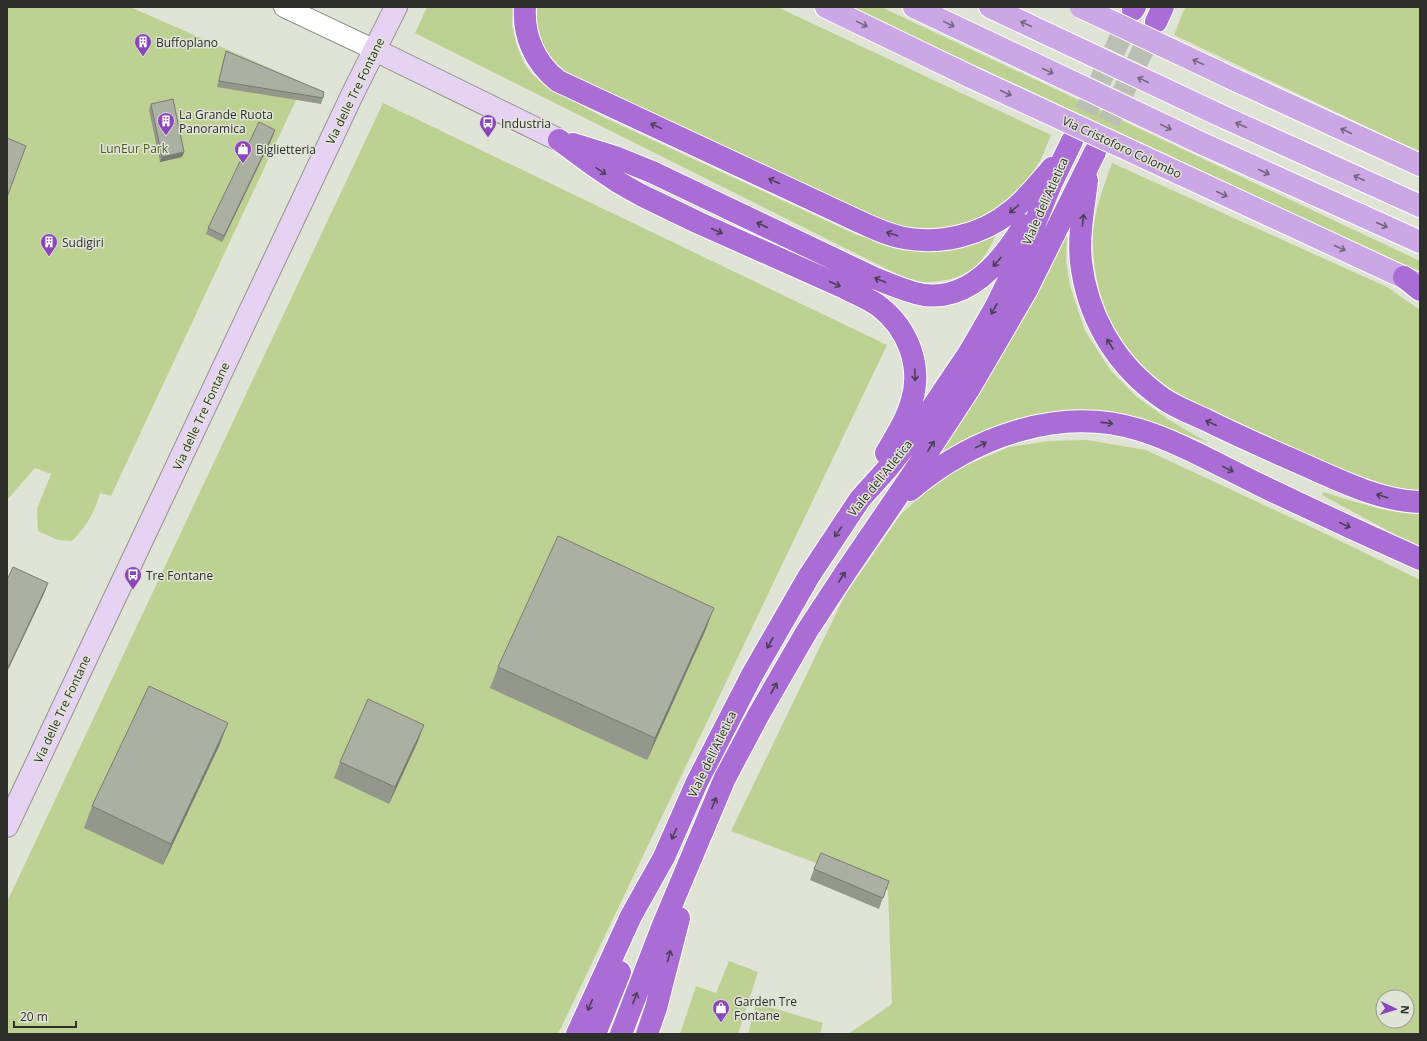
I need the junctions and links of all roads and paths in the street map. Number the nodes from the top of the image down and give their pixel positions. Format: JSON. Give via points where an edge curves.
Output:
{"nodes":[{"id":1,"x":284,"y":7,"type":"edge"},
{"id":2,"x":396,"y":7,"type":"edge"},
{"id":3,"x":524,"y":7,"type":"edge"},
{"id":4,"x":826,"y":7,"type":"edge"},
{"id":5,"x":914,"y":7,"type":"edge"},
{"id":6,"x":1081,"y":7,"type":"edge"},
{"id":7,"x":996,"y":10,"type":"edge"},
{"id":8,"x":375,"y":50,"type":"junction"},
{"id":9,"x":559,"y":140,"type":"junction"},
{"id":10,"x":1420,"y":165,"type":"edge"},
{"id":11,"x":1051,"y":184,"type":"junction"},
{"id":12,"x":1420,"y":206,"type":"edge"},
{"id":13,"x":1420,"y":242,"type":"edge"},
{"id":14,"x":1415,"y":284,"type":"edge"},
{"id":15,"x":860,"y":499,"type":"junction"},
{"id":16,"x":1420,"y":502,"type":"edge"},
{"id":17,"x":891,"y":506,"type":"junction"},
{"id":18,"x":1420,"y":559,"type":"edge"},
{"id":19,"x":8,"y":820,"type":"edge"},
{"id":20,"x":700,"y":839,"type":"junction"},
{"id":21,"x":664,"y":857,"type":"junction"},
{"id":22,"x":577,"y":1034,"type":"edge"},
{"id":23,"x":595,"y":1034,"type":"edge"},
{"id":24,"x":621,"y":1034,"type":"edge"},
{"id":25,"x":647,"y":1034,"type":"edge"}],
"edges":[{"from":1,"to":8,"type":"street"},
{"from":2,"to":8,"type":"main road","name":"Via delle Tre Fontane"},
{"from":11,"to":3,"type":"highway","name":"Viale dell'Atletica","one_way":true,"via":[[1070,145],[1021,202],[992,224],[950,238],[904,238],[858,221],[558,81],[545,69],[530,45]]},
{"from":4,"to":14,"type":"main road","name":"Via Cristoforo Colombo","one_way":true,"bridge":true},
{"from":5,"to":13,"type":"main road","one_way":true,"bridge":true,"via":[[1203,144]]},
{"from":10,"to":6,"type":"main road","one_way":true,"bridge":true},
{"from":12,"to":7,"type":"main road","one_way":true,"bridge":true},
{"from":8,"to":9,"type":"main road"},
{"from":8,"to":19,"type":"main road","name":"Via delle Tre Fontane"},
{"from":11,"to":9,"type":"highway","one_way":true,"via":[[994,266],[968,286],[937,296],[914,293],[874,278],[652,172],[615,157]]},
{"from":9,"to":15,"type":"highway","one_way":true,"via":[[599,170],[641,195],[868,300],[883,310],[901,330],[914,361],[916,375],[912,401],[901,428]]},
{"from":11,"to":15,"type":"highway","name":"Viale dell'Atletica","one_way":true,"via":[[1010,279],[969,353],[914,435]]},
{"from":15,"to":21,"type":"highway","name":"Viale dell'Atletica","one_way":true,"via":[[809,576],[752,676],[700,776]]},
{"from":16,"to":17,"type":"highway","name":"Viale dell'Atletica","via":[[1370,492],[1238,436],[1170,402],[1154,392],[1127,367],[1114,351],[1096,318],[1085,285],[1081,248],[1091,159],[1026,291],[969,389]]},
{"from":17,"to":18,"type":"highway","one_way":true,"via":[[937,469],[1003,435],[1028,427],[1059,422],[1104,423],[1161,437]]},
{"from":20,"to":17,"type":"highway","name":"Viale dell'Atletica","one_way":true,"via":[[725,778],[776,684],[815,619]]},
{"from":24,"to":20,"type":"highway","one_way":true,"via":[[663,925]]},
{"from":25,"to":20,"type":"highway","one_way":true},
{"from":21,"to":22,"type":"highway","one_way":true,"via":[[631,916]]},
{"from":21,"to":23,"type":"highway","via":[[650,900]]}]}
